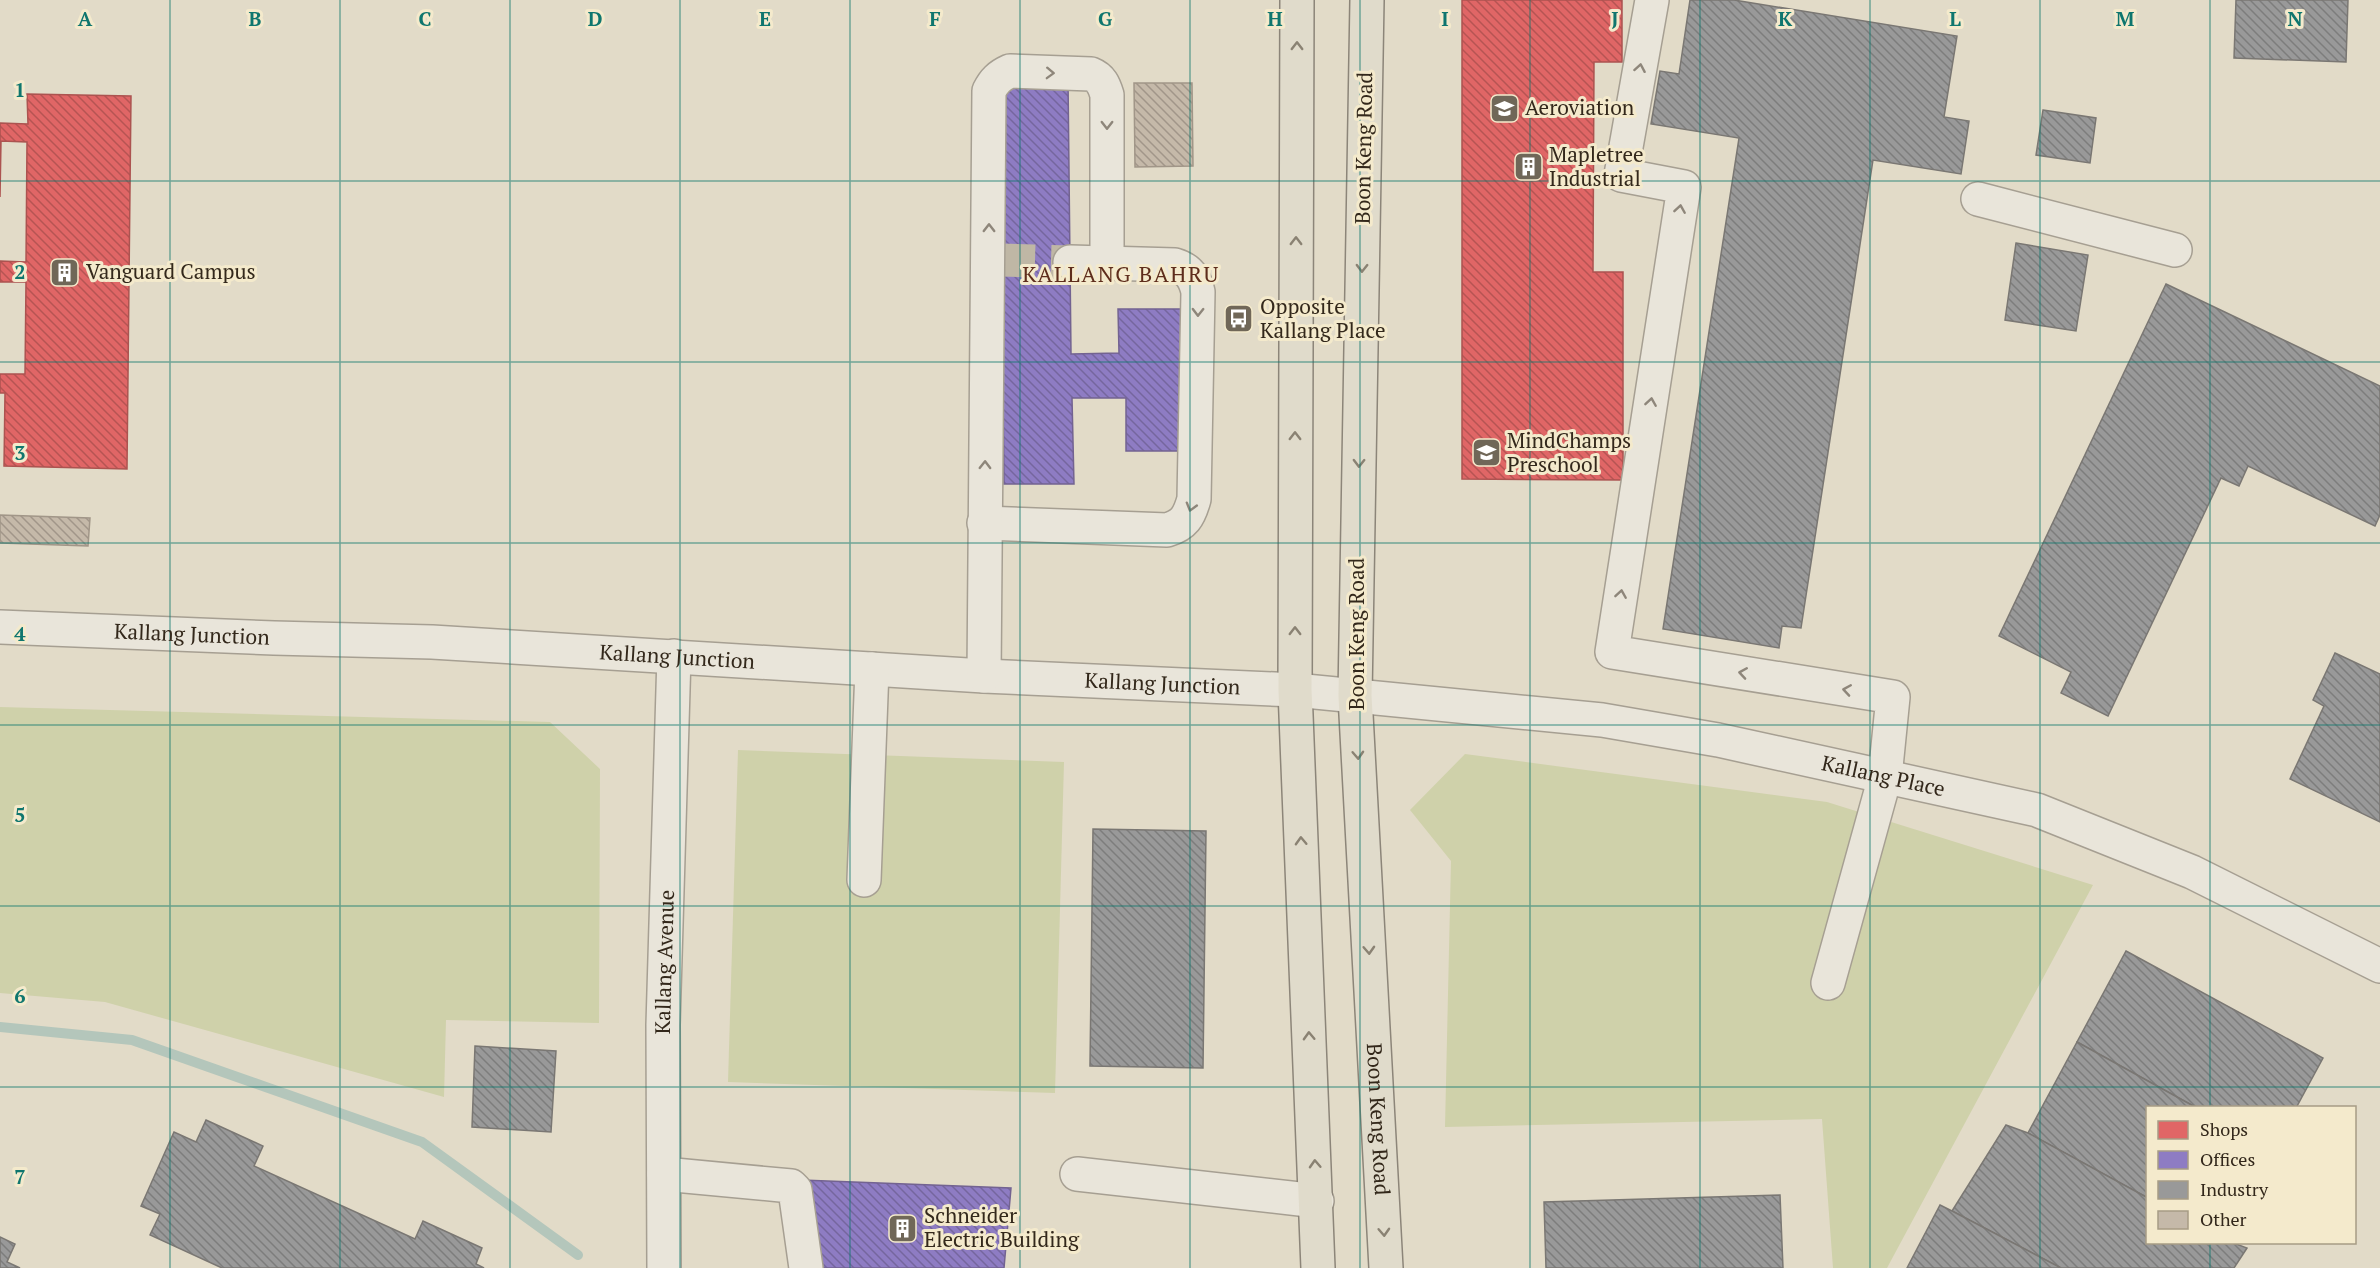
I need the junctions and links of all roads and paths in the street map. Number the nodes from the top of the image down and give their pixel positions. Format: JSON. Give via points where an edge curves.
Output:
{"nodes":[{"id":1,"x":1297,"y":0,"type":"edge"},
{"id":2,"x":1367,"y":0,"type":"edge"},
{"id":3,"x":1652,"y":0,"type":"edge"},
{"id":4,"x":1978,"y":199,"type":"dead end"},
{"id":5,"x":2175,"y":250,"type":"dead end"},
{"id":6,"x":1070,"y":262,"type":"tunnel mouth"},
{"id":7,"x":1107,"y":263,"type":"junction"},
{"id":8,"x":984,"y":523,"type":"junction"},
{"id":9,"x":0,"y":627,"type":"edge"},
{"id":10,"x":674,"y":656,"type":"junction"},
{"id":11,"x":872,"y":669,"type":"junction"},
{"id":12,"x":984,"y":676,"type":"junction"},
{"id":13,"x":1295,"y":690,"type":"junction"},
{"id":14,"x":1355,"y":696,"type":"junction"},
{"id":15,"x":1885,"y":777,"type":"junction"},
{"id":16,"x":864,"y":880,"type":"dead end"},
{"id":17,"x":2380,"y":966,"type":"edge"},
{"id":18,"x":1828,"y":982,"type":"dead end"},
{"id":19,"x":664,"y":1174,"type":"junction"},
{"id":20,"x":1077,"y":1174,"type":"dead end"},
{"id":21,"x":1317,"y":1201,"type":"junction"},
{"id":22,"x":664,"y":1268,"type":"edge"},
{"id":23,"x":806,"y":1268,"type":"edge"},
{"id":24,"x":1318,"y":1268,"type":"edge"},
{"id":25,"x":1386,"y":1268,"type":"edge"}],
"edges":[{"from":13,"to":1,"type":"main road","one_way":true},
{"from":2,"to":14,"type":"main road","name":"Boon Keng Road","one_way":true},
{"from":15,"to":3,"type":"street","one_way":true,"via":[[1893,698],[1612,652],[1684,187],[1621,175]]},
{"from":4,"to":5,"type":"street"},
{"from":6,"to":7,"type":"street"},
{"from":7,"to":8,"type":"street","one_way":true,"via":[[1175,265],[1184,267],[1196,282],[1191,512],[1186,521],[1167,531]]},
{"from":8,"to":7,"type":"street","one_way":true,"via":[[995,261],[989,91],[998,78],[1010,71],[1090,74],[1097,76],[1105,88]]},
{"from":8,"to":12,"type":"street"},
{"from":9,"to":10,"type":"street","name":"Kallang Junction","via":[[432,642]]},
{"from":10,"to":11,"type":"street","name":"Kallang Junction"},
{"from":10,"to":19,"type":"street","name":"Kallang Avenue","via":[[663,1025]]},
{"from":11,"to":12,"type":"street","name":"Kallang Junction"},
{"from":11,"to":16,"type":"street"},
{"from":12,"to":13,"type":"street","name":"Kallang Junction"},
{"from":13,"to":14,"type":"street","name":"Kallang Junction"},
{"from":21,"to":13,"type":"main road","one_way":true},
{"from":14,"to":15,"type":"street","name":"Kallang Place","via":[[1602,720],[1718,740]]},
{"from":14,"to":25,"type":"main road","name":"Boon Keng Road","one_way":true},
{"from":15,"to":17,"type":"street","name":"Kallang Place","via":[[2037,810],[2192,872]]},
{"from":15,"to":18,"type":"street"},
{"from":19,"to":22,"type":"street","name":"Kallang Avenue"},
{"from":19,"to":23,"type":"street","via":[[791,1185],[795,1190]]},
{"from":20,"to":21,"type":"street"},
{"from":21,"to":24,"type":"main road"}]}
